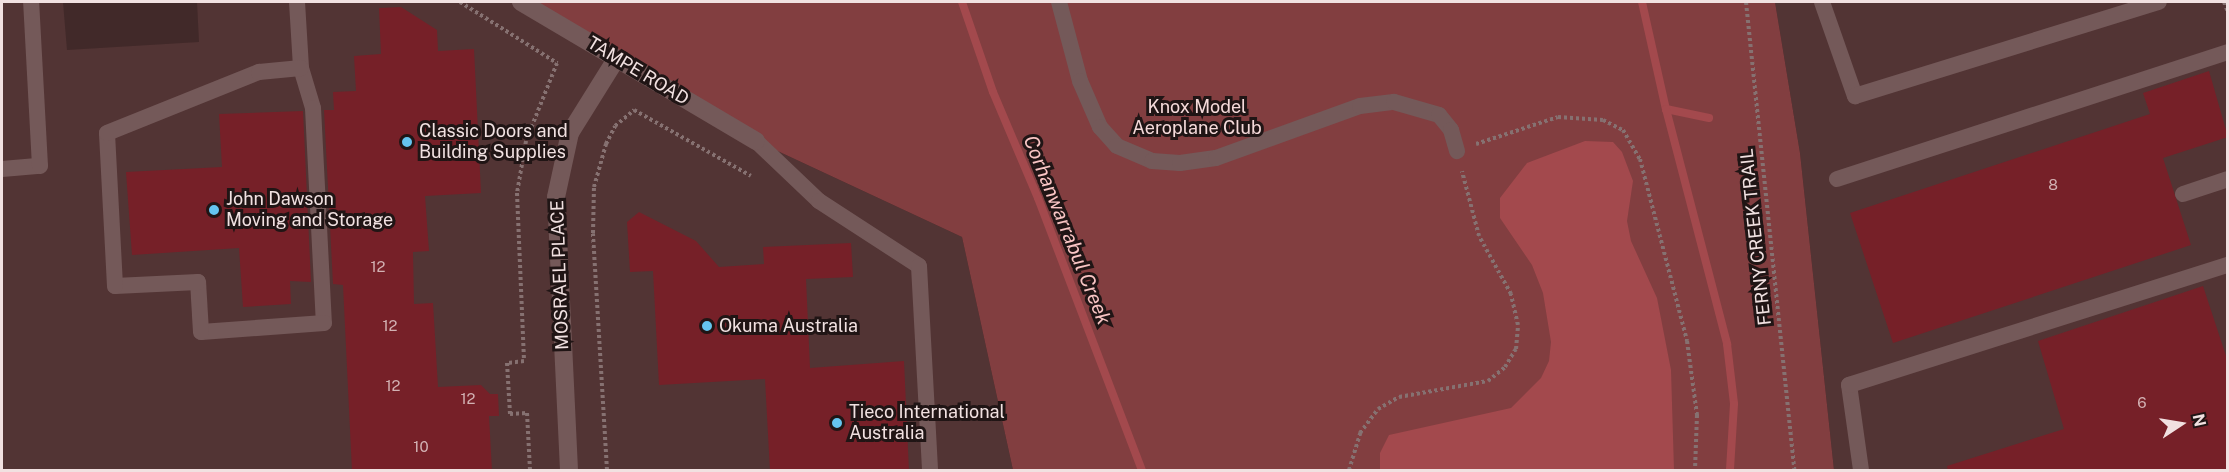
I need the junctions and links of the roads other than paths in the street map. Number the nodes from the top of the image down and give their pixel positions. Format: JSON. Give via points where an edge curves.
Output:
{"nodes":[{"id":1,"x":31,"y":2,"type":"edge"},
{"id":2,"x":297,"y":2,"type":"edge"},
{"id":3,"x":521,"y":2,"type":"edge"},
{"id":4,"x":1059,"y":2,"type":"edge"},
{"id":5,"x":1822,"y":2,"type":"edge"},
{"id":6,"x":2159,"y":2,"type":"edge"},
{"id":7,"x":2228,"y":52,"type":"edge"},
{"id":8,"x":616,"y":58,"type":"junction"},
{"id":9,"x":301,"y":68,"type":"junction"},
{"id":10,"x":756,"y":141,"type":"joint"},
{"id":11,"x":1457,"y":151,"type":"road end"},
{"id":12,"x":2,"y":169,"type":"edge"},
{"id":13,"x":1837,"y":179,"type":"dead end"},
{"id":14,"x":2228,"y":179,"type":"edge"},
{"id":15,"x":2182,"y":194,"type":"dead end"},
{"id":16,"x":2228,"y":264,"type":"edge"},
{"id":17,"x":569,"y":471,"type":"edge"},
{"id":18,"x":930,"y":471,"type":"edge"},
{"id":19,"x":1861,"y":471,"type":"edge"}],
"edges":[{"from":1,"to":12,"type":"lane","via":[[39,166]]},
{"from":2,"to":9,"type":"lane"},
{"from":3,"to":8,"type":"street","name":"TAMPE ROAD"},
{"from":4,"to":11,"type":"lane","via":[[1080,81],[1100,127],[1117,146],[1152,161],[1215,158],[1360,106],[1394,102],[1439,115],[1451,130]]},
{"from":5,"to":6,"type":"lane","via":[[1855,96]]},
{"from":7,"to":13,"type":"lane"},
{"from":8,"to":10,"type":"street","name":"TAMPE ROAD"},
{"from":8,"to":17,"type":"street","name":"MOSRAEL PLACE","via":[[570,132],[556,197]]},
{"from":9,"to":9,"type":"lane","via":[[314,108],[324,324],[201,332],[198,282],[115,286],[107,133],[259,72]]},
{"from":10,"to":18,"type":"lane","via":[[819,201],[919,266]]},
{"from":14,"to":15,"type":"lane"},
{"from":16,"to":19,"type":"lane","via":[[1849,385]]}]}
